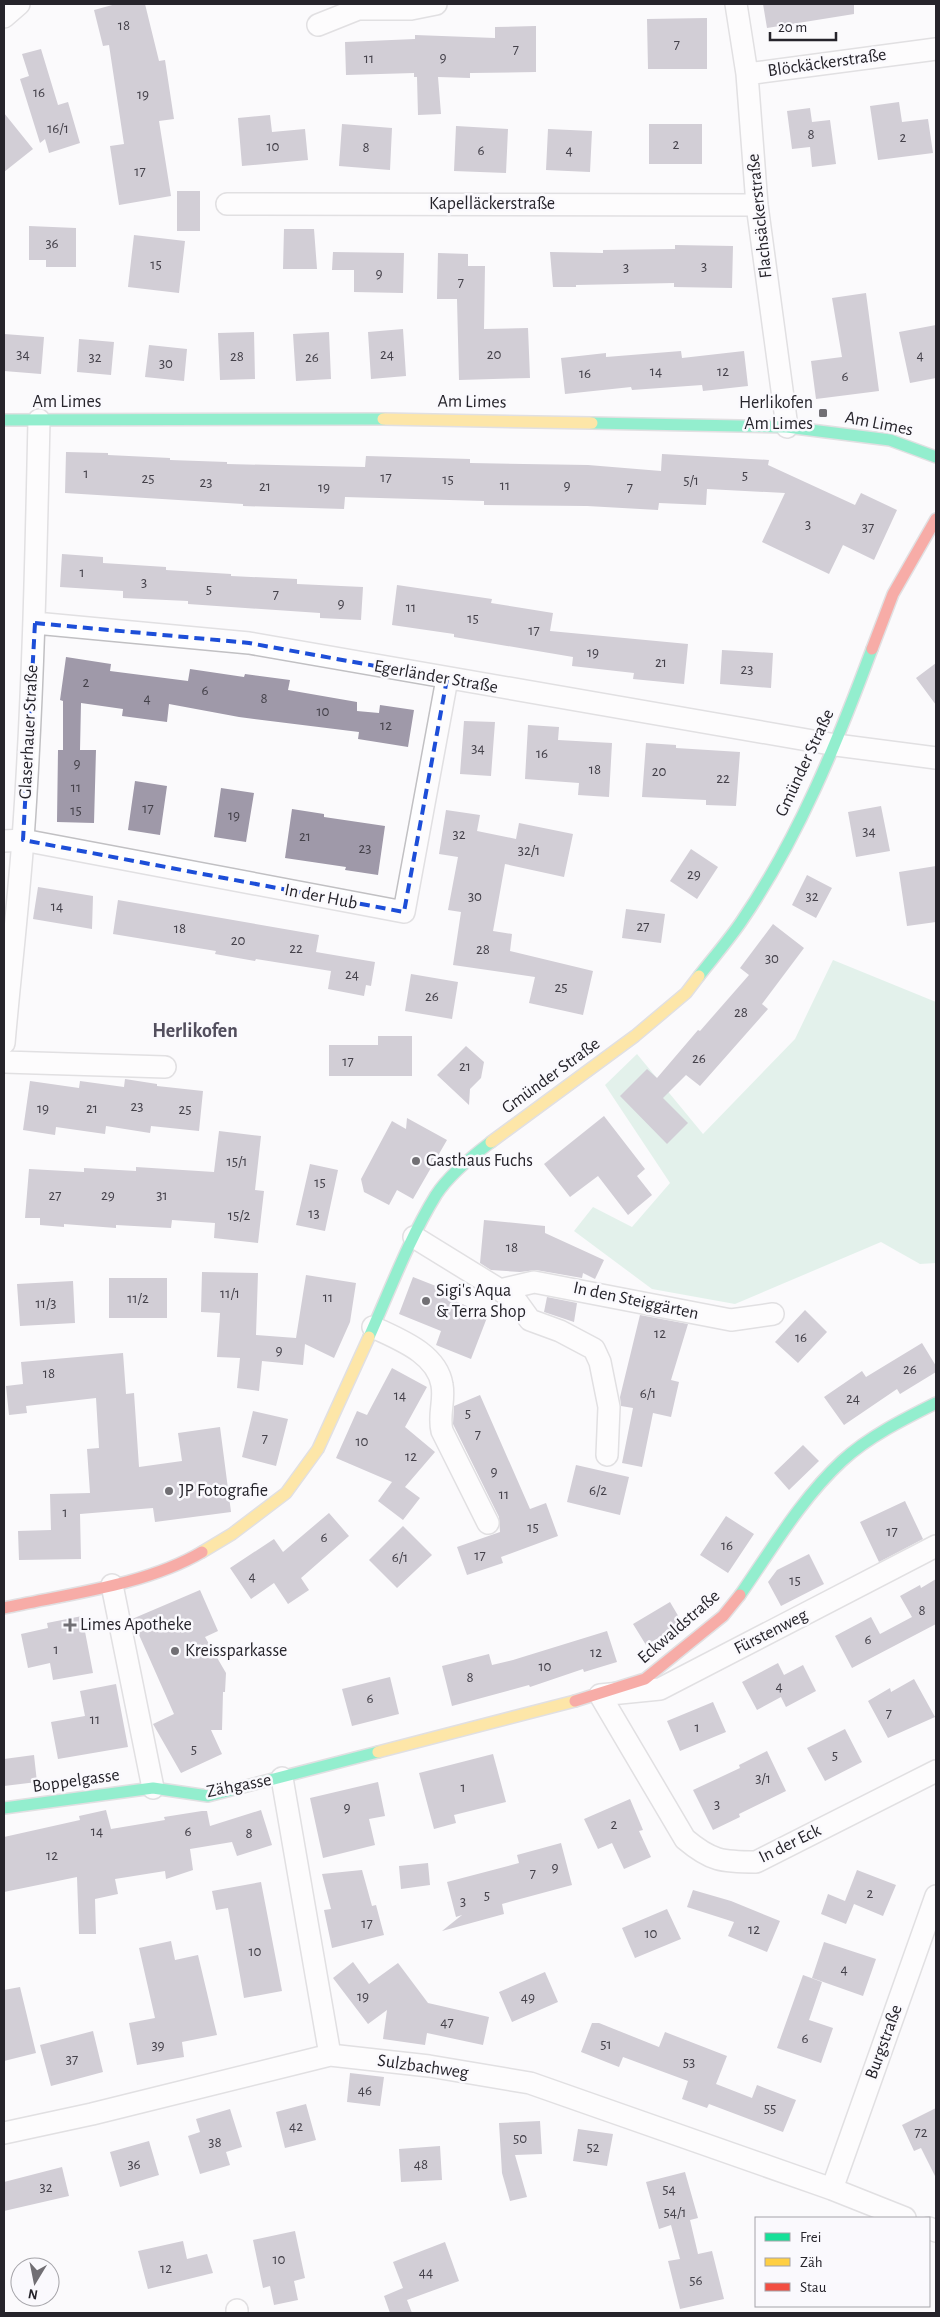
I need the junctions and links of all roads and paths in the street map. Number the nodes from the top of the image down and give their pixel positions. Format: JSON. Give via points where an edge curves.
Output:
{"nodes":[{"id":1,"x":19,"y":4,"type":"edge"},
{"id":2,"x":436,"y":4,"type":"edge"},
{"id":3,"x":736,"y":4,"type":"edge"},
{"id":4,"x":4,"y":17,"type":"edge"},
{"id":5,"x":318,"y":24,"type":"dead end"},
{"id":6,"x":936,"y":49,"type":"edge"},
{"id":7,"x":747,"y":74,"type":"junction"},
{"id":8,"x":227,"y":204,"type":"dead end"},
{"id":9,"x":757,"y":205,"type":"junction"},
{"id":10,"x":4,"y":420,"type":"edge"},
{"id":11,"x":39,"y":420,"type":"junction"},
{"id":12,"x":787,"y":428,"type":"junction"},
{"id":13,"x":936,"y":456,"type":"edge"},
{"id":14,"x":936,"y":519,"type":"edge"},
{"id":15,"x":35,"y":623,"type":"junction"},
{"id":16,"x":447,"y":679,"type":"junction"},
{"id":17,"x":836,"y":745,"type":"junction"},
{"id":18,"x":936,"y":758,"type":"edge"},
{"id":19,"x":13,"y":841,"type":"edge"},
{"id":20,"x":4,"y":1043,"type":"edge"},
{"id":21,"x":4,"y":1062,"type":"edge"},
{"id":22,"x":165,"y":1067,"type":"dead end"},
{"id":23,"x":414,"y":1237,"type":"junction"},
{"id":24,"x":500,"y":1290,"type":"junction"},
{"id":25,"x":774,"y":1314,"type":"dead end"},
{"id":26,"x":373,"y":1327,"type":"junction"},
{"id":27,"x":936,"y":1403,"type":"edge"},
{"id":28,"x":607,"y":1455,"type":"dead end"},
{"id":29,"x":488,"y":1523,"type":"dead end"},
{"id":30,"x":936,"y":1546,"type":"edge"},
{"id":31,"x":112,"y":1585,"type":"junction"},
{"id":32,"x":4,"y":1608,"type":"edge"},
{"id":33,"x":600,"y":1695,"type":"junction"},
{"id":34,"x":936,"y":1771,"type":"edge"},
{"id":35,"x":282,"y":1778,"type":"junction"},
{"id":36,"x":153,"y":1788,"type":"junction"},
{"id":37,"x":4,"y":1808,"type":"edge"},
{"id":38,"x":936,"y":1896,"type":"edge"},
{"id":39,"x":330,"y":2056,"type":"junction"},
{"id":40,"x":4,"y":2133,"type":"edge"},
{"id":41,"x":832,"y":2189,"type":"junction"},
{"id":42,"x":902,"y":2217,"type":"edge"}],
"edges":[{"from":1,"to":4,"type":"street"},
{"from":2,"to":5,"type":"street","via":[[411,9],[358,9]]},
{"from":3,"to":7,"type":"street","name":"Flachsäckerstraße"},
{"from":6,"to":7,"type":"street","name":"Blöckäckerstraße"},
{"from":7,"to":9,"type":"street","name":"Flachsäckerstraße"},
{"from":8,"to":9,"type":"street","name":"Kapelläckerstraße"},
{"from":9,"to":12,"type":"street","name":"Flachsäckerstraße"},
{"from":10,"to":11,"type":"street","name":"Am Limes"},
{"from":11,"to":12,"type":"street","name":"Am Limes","via":[[432,419]]},
{"from":11,"to":15,"type":"street","name":"Glaserhauer Straße"},
{"from":12,"to":13,"type":"street","name":"Am Limes","via":[[890,440]]},
{"from":14,"to":17,"type":"street","name":"Gmünder Straße","via":[[893,594]]},
{"from":15,"to":16,"type":"street","name":"Egerländer Straße","via":[[249,644]]},
{"from":15,"to":19,"type":"street","name":"Glaserhauer Straße"},
{"from":16,"to":17,"type":"street","name":"Egerländer Straße"},
{"from":16,"to":19,"type":"street","name":"In der Hub","via":[[404,912]]},
{"from":17,"to":18,"type":"street","name":"Egerländer Straße"},
{"from":17,"to":23,"type":"street","name":"Gmünder Straße","via":[[774,867],[740,922],[686,993],[635,1036],[471,1157],[437,1194]]},
{"from":19,"to":20,"type":"street","name":"Glaserhauer Straße"},
{"from":21,"to":22,"type":"street"},
{"from":23,"to":24,"type":"street"},
{"from":23,"to":26,"type":"street","name":"Gmünder Straße"},
{"from":24,"to":25,"type":"street","name":"In den Steiggärten","via":[[534,1282],[731,1320]]},
{"from":24,"to":28,"type":"street","via":[[517,1302],[530,1320],[594,1349],[600,1362],[609,1407]]},
{"from":26,"to":29,"type":"street","via":[[412,1346],[432,1363],[442,1383],[443,1402],[439,1418],[442,1431]]},
{"from":26,"to":31,"type":"street","name":"Gmünder Straße","via":[[318,1449],[286,1494],[232,1534],[180,1565]]},
{"from":27,"to":33,"type":"street","name":"Eckwaldstraße","via":[[908,1417],[842,1461],[804,1503],[723,1616],[645,1679]]},
{"from":30,"to":33,"type":"street","name":"Fürstenweg","via":[[660,1689]]},
{"from":31,"to":32,"type":"street","name":"Gmünder Straße"},
{"from":31,"to":36,"type":"street"},
{"from":33,"to":34,"type":"street","name":"In der Eck","via":[[684,1839],[703,1854],[726,1862],[756,1862]]},
{"from":33,"to":35,"type":"street","name":"Eckwaldstraße"},
{"from":35,"to":36,"type":"street","name":"Zähgasse","via":[[208,1796]]},
{"from":35,"to":39,"type":"street","name":"Zähgasse"},
{"from":36,"to":37,"type":"street","name":"Boppelgasse"},
{"from":38,"to":41,"type":"street","name":"Burgstraße"},
{"from":39,"to":40,"type":"street","name":"Sulzbachweg"},
{"from":39,"to":41,"type":"street","name":"Sulzbachweg","via":[[429,2066],[530,2083]]},
{"from":41,"to":42,"type":"street"}]}
